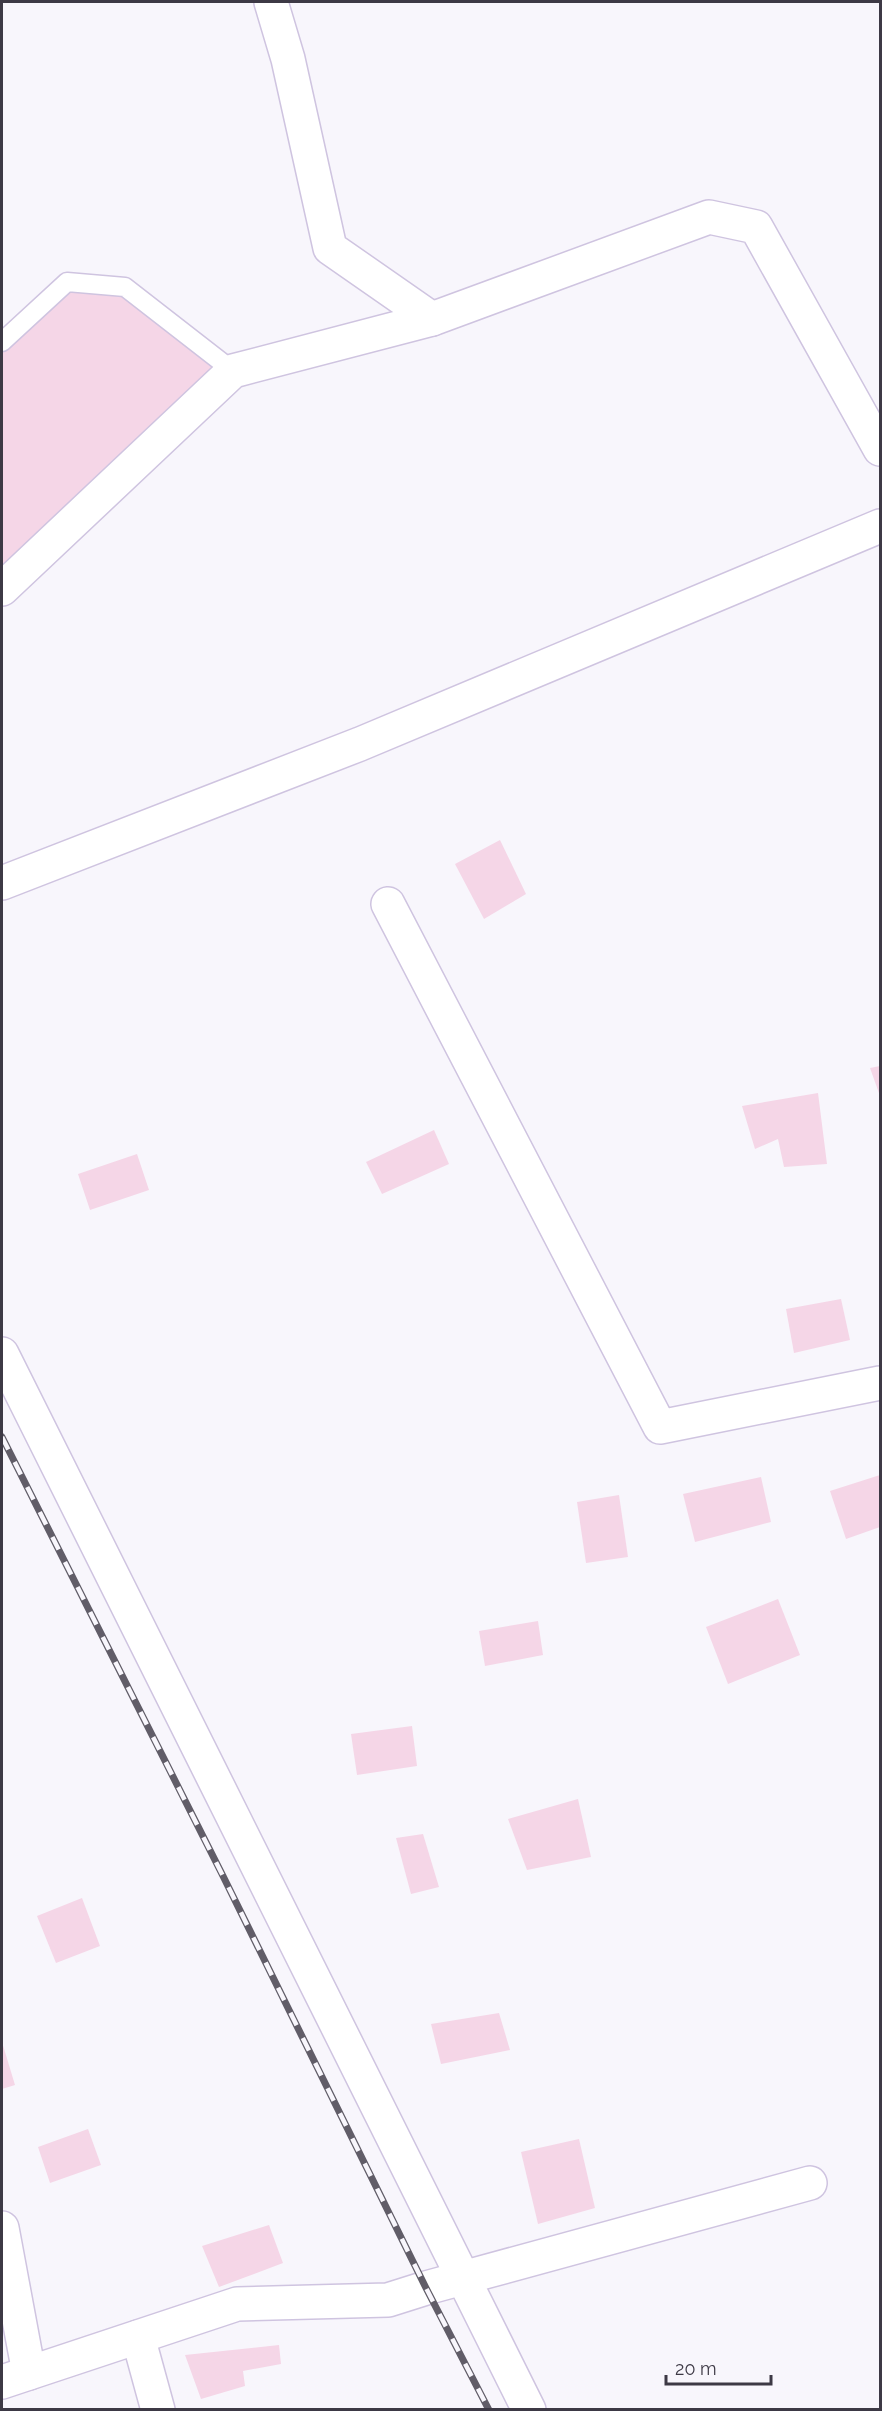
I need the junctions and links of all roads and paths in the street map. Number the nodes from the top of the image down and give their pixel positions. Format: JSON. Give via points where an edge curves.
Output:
{"nodes":[{"id":1,"x":271,"y":2,"type":"edge"},
{"id":2,"x":432,"y":319,"type":"junction"},
{"id":3,"x":2,"y":342,"type":"edge"},
{"id":4,"x":233,"y":371,"type":"junction"},
{"id":5,"x":880,"y":449,"type":"edge"},
{"id":6,"x":880,"y":526,"type":"edge"},
{"id":7,"x":2,"y":589,"type":"edge"},
{"id":8,"x":2,"y":883,"type":"edge"},
{"id":9,"x":388,"y":904,"type":"dead end"},
{"id":10,"x":2,"y":1354,"type":"edge"},
{"id":11,"x":880,"y":1383,"type":"edge"},
{"id":12,"x":810,"y":2183,"type":"dead end"},
{"id":13,"x":2,"y":2228,"type":"edge"},
{"id":14,"x":463,"y":2278,"type":"junction"},
{"id":15,"x":138,"y":2337,"type":"junction"},
{"id":16,"x":15,"y":2378,"type":"edge"},
{"id":17,"x":158,"y":2409,"type":"edge"},
{"id":18,"x":529,"y":2409,"type":"edge"}],
"edges":[{"from":1,"to":2,"type":"street","via":[[288,59],[330,248]]},
{"from":2,"to":4,"type":"street"},
{"from":2,"to":5,"type":"street","via":[[709,217],[756,227]]},
{"from":3,"to":4,"type":"lane","via":[[67,282],[125,287]]},
{"from":4,"to":7,"type":"street"},
{"from":6,"to":8,"type":"street","via":[[360,744]]},
{"from":9,"to":11,"type":"street","via":[[660,1427]]},
{"from":10,"to":14,"type":"street"},
{"from":12,"to":14,"type":"street"},
{"from":13,"to":16,"type":"street"},
{"from":14,"to":15,"type":"street","via":[[388,2300],[237,2304]]},
{"from":14,"to":18,"type":"street"},
{"from":15,"to":16,"type":"street"},
{"from":15,"to":17,"type":"street"}]}
